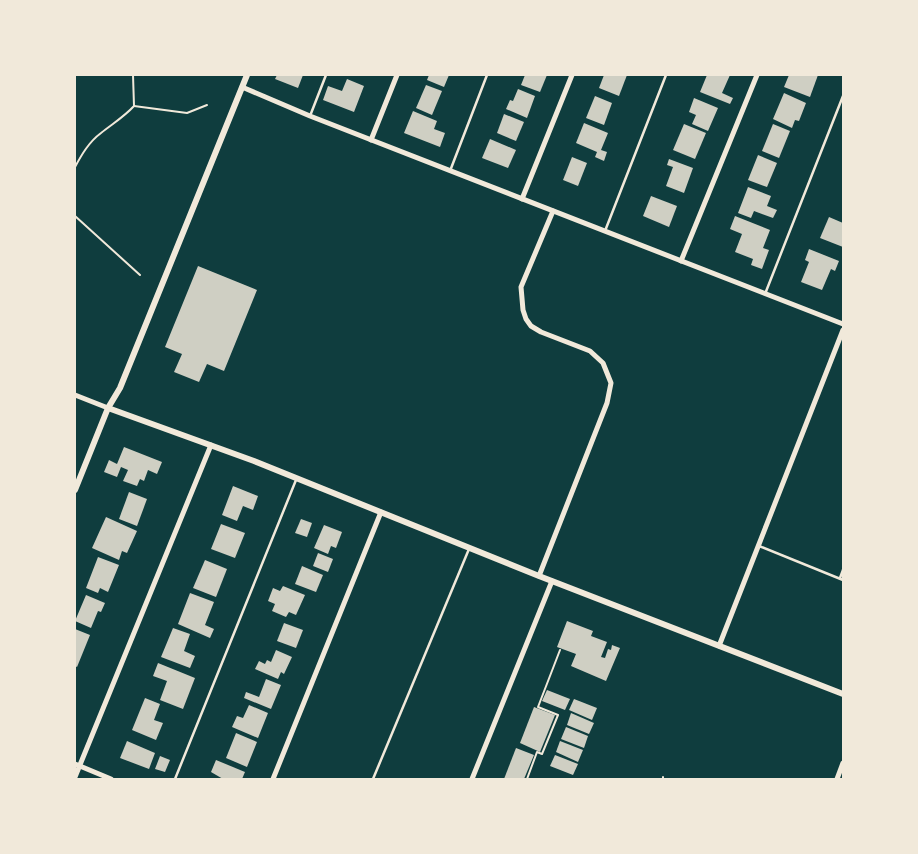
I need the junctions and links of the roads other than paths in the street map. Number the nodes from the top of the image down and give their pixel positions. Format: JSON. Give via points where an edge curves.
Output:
{"nodes":[{"id":1,"x":247,"y":75,"type":"edge"},
{"id":2,"x":326,"y":75,"type":"edge"},
{"id":3,"x":397,"y":75,"type":"edge"},
{"id":4,"x":487,"y":75,"type":"edge"},
{"id":5,"x":572,"y":75,"type":"edge"},
{"id":6,"x":666,"y":75,"type":"edge"},
{"id":7,"x":757,"y":75,"type":"edge"},
{"id":8,"x":242,"y":88,"type":"junction"},
{"id":9,"x":843,"y":96,"type":"edge"},
{"id":10,"x":310,"y":116,"type":"junction"},
{"id":11,"x":372,"y":140,"type":"junction"},
{"id":12,"x":450,"y":170,"type":"junction"},
{"id":13,"x":522,"y":199,"type":"junction"},
{"id":14,"x":553,"y":211,"type":"junction"},
{"id":15,"x":605,"y":231,"type":"junction"},
{"id":16,"x":681,"y":261,"type":"junction"},
{"id":17,"x":765,"y":294,"type":"junction"},
{"id":18,"x":843,"y":324,"type":"edge"},
{"id":19,"x":843,"y":330,"type":"edge"},
{"id":20,"x":75,"y":395,"type":"edge"},
{"id":21,"x":108,"y":408,"type":"junction"},
{"id":22,"x":211,"y":445,"type":"junction"},
{"id":23,"x":296,"y":478,"type":"junction"},
{"id":24,"x":75,"y":490,"type":"edge"},
{"id":25,"x":381,"y":512,"type":"junction"},
{"id":26,"x":759,"y":546,"type":"junction"},
{"id":27,"x":469,"y":548,"type":"junction"},
{"id":28,"x":843,"y":570,"type":"edge"},
{"id":29,"x":539,"y":576,"type":"junction"},
{"id":30,"x":841,"y":579,"type":"edge"},
{"id":31,"x":552,"y":581,"type":"junction"},
{"id":32,"x":720,"y":646,"type":"junction"},
{"id":33,"x":843,"y":694,"type":"edge"},
{"id":34,"x":843,"y":763,"type":"edge"},
{"id":35,"x":77,"y":765,"type":"edge"},
{"id":36,"x":75,"y":777,"type":"edge"},
{"id":37,"x":112,"y":779,"type":"edge"},
{"id":38,"x":175,"y":779,"type":"edge"},
{"id":39,"x":273,"y":779,"type":"edge"},
{"id":40,"x":373,"y":779,"type":"edge"},
{"id":41,"x":472,"y":779,"type":"edge"},
{"id":42,"x":837,"y":779,"type":"edge"}],
"edges":[{"from":1,"to":8,"type":"street"},
{"from":2,"to":10,"type":"lane"},
{"from":3,"to":11,"type":"street"},
{"from":4,"to":12,"type":"lane"},
{"from":5,"to":13,"type":"street"},
{"from":6,"to":15,"type":"lane"},
{"from":7,"to":16,"type":"street"},
{"from":8,"to":10,"type":"street"},
{"from":8,"to":21,"type":"street","via":[[120,388]]},
{"from":9,"to":17,"type":"lane"},
{"from":10,"to":11,"type":"street"},
{"from":11,"to":12,"type":"street"},
{"from":12,"to":13,"type":"street"},
{"from":13,"to":14,"type":"street"},
{"from":14,"to":15,"type":"street"},
{"from":14,"to":29,"type":"street","via":[[522,287],[526,319],[541,332],[590,351],[603,363],[611,383],[607,402]]},
{"from":15,"to":16,"type":"street"},
{"from":16,"to":17,"type":"street"},
{"from":17,"to":18,"type":"street"},
{"from":19,"to":26,"type":"street"},
{"from":20,"to":21,"type":"street"},
{"from":21,"to":22,"type":"street"},
{"from":21,"to":24,"type":"street"},
{"from":22,"to":23,"type":"street"},
{"from":22,"to":35,"type":"street"},
{"from":23,"to":25,"type":"street"},
{"from":23,"to":38,"type":"lane"},
{"from":25,"to":27,"type":"street"},
{"from":25,"to":39,"type":"street"},
{"from":26,"to":30,"type":"lane"},
{"from":26,"to":32,"type":"street"},
{"from":27,"to":29,"type":"street"},
{"from":27,"to":40,"type":"lane"},
{"from":28,"to":30,"type":"lane"},
{"from":29,"to":31,"type":"street"},
{"from":31,"to":32,"type":"street"},
{"from":31,"to":41,"type":"street"},
{"from":32,"to":33,"type":"street"},
{"from":34,"to":42,"type":"street"},
{"from":35,"to":36,"type":"street"},
{"from":35,"to":37,"type":"street"}]}
